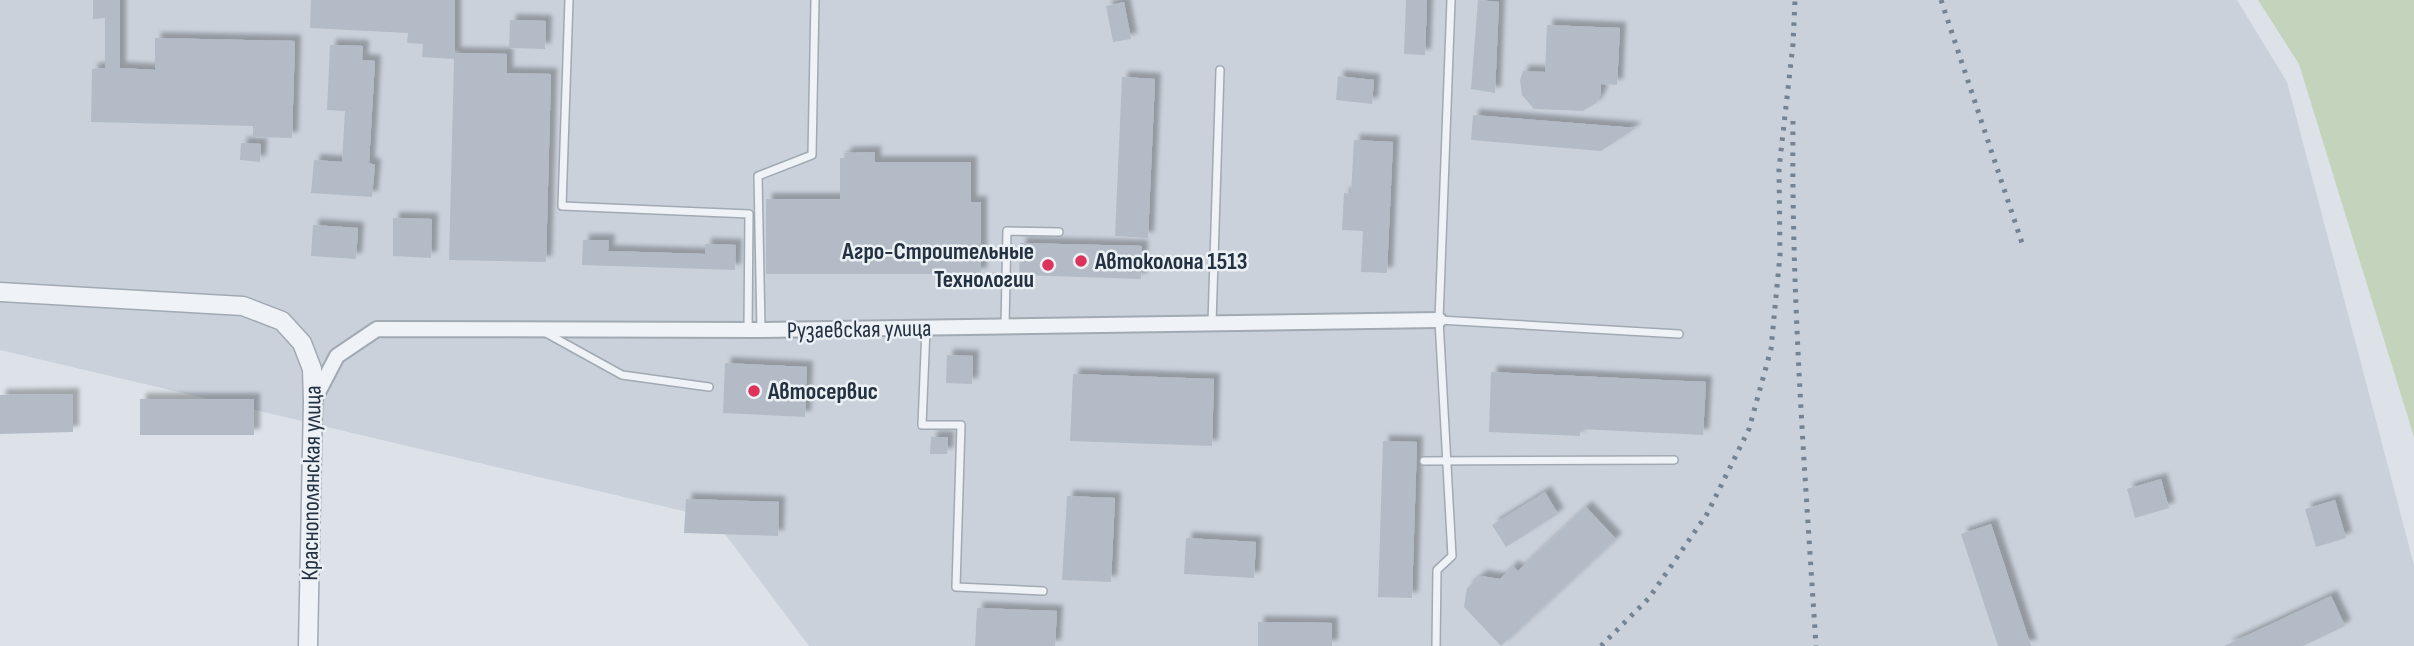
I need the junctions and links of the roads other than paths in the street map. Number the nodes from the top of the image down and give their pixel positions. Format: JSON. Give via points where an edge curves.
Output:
{"nodes":[{"id":1,"x":569,"y":0,"type":"edge"},
{"id":2,"x":814,"y":0,"type":"edge"},
{"id":3,"x":1451,"y":0,"type":"edge"},
{"id":4,"x":1220,"y":70,"type":"dead end"},
{"id":5,"x":1059,"y":232,"type":"dead end"},
{"id":6,"x":0,"y":292,"type":"edge"},
{"id":7,"x":1439,"y":320,"type":"junction"},
{"id":8,"x":1212,"y":323,"type":"junction"},
{"id":9,"x":1005,"y":326,"type":"junction"},
{"id":10,"x":926,"y":328,"type":"junction"},
{"id":11,"x":754,"y":330,"type":"junction"},
{"id":12,"x":542,"y":331,"type":"junction"},
{"id":13,"x":1679,"y":334,"type":"dead end"},
{"id":14,"x":709,"y":387,"type":"dead end"},
{"id":15,"x":313,"y":401,"type":"junction"},
{"id":16,"x":1674,"y":460,"type":"dead end"},
{"id":17,"x":1424,"y":461,"type":"dead end"},
{"id":18,"x":1446,"y":461,"type":"junction"},
{"id":19,"x":1043,"y":591,"type":"dead end"},
{"id":20,"x":308,"y":646,"type":"edge"},
{"id":21,"x":1436,"y":646,"type":"edge"}],
"edges":[{"from":1,"to":11,"type":"lane","via":[[562,206],[749,214]]},
{"from":2,"to":11,"type":"lane","via":[[812,155],[758,176]]},
{"from":3,"to":7,"type":"lane"},
{"from":4,"to":8,"type":"lane"},
{"from":5,"to":9,"type":"lane","via":[[1007,231]]},
{"from":6,"to":15,"type":"street","name":"Краснополянская улица","via":[[243,306],[282,321],[302,342],[312,369]]},
{"from":7,"to":8,"type":"street","name":"Рузаевская улица"},
{"from":7,"to":13,"type":"lane"},
{"from":7,"to":18,"type":"lane"},
{"from":8,"to":9,"type":"street","name":"Рузаевская улица"},
{"from":9,"to":10,"type":"street","name":"Рузаевская улица"},
{"from":10,"to":11,"type":"street","name":"Рузаевская улица"},
{"from":10,"to":19,"type":"lane","via":[[922,425],[961,425],[956,587]]},
{"from":11,"to":12,"type":"street","name":"Рузаевская улица"},
{"from":12,"to":14,"type":"lane","via":[[622,375]]},
{"from":12,"to":15,"type":"street","name":"Рузаевская улица","via":[[377,329],[337,356]]},
{"from":15,"to":20,"type":"street","name":"Краснополянская улица"},
{"from":16,"to":18,"type":"lane"},
{"from":17,"to":18,"type":"lane"},
{"from":18,"to":21,"type":"lane","via":[[1452,556],[1437,570]]}]}
